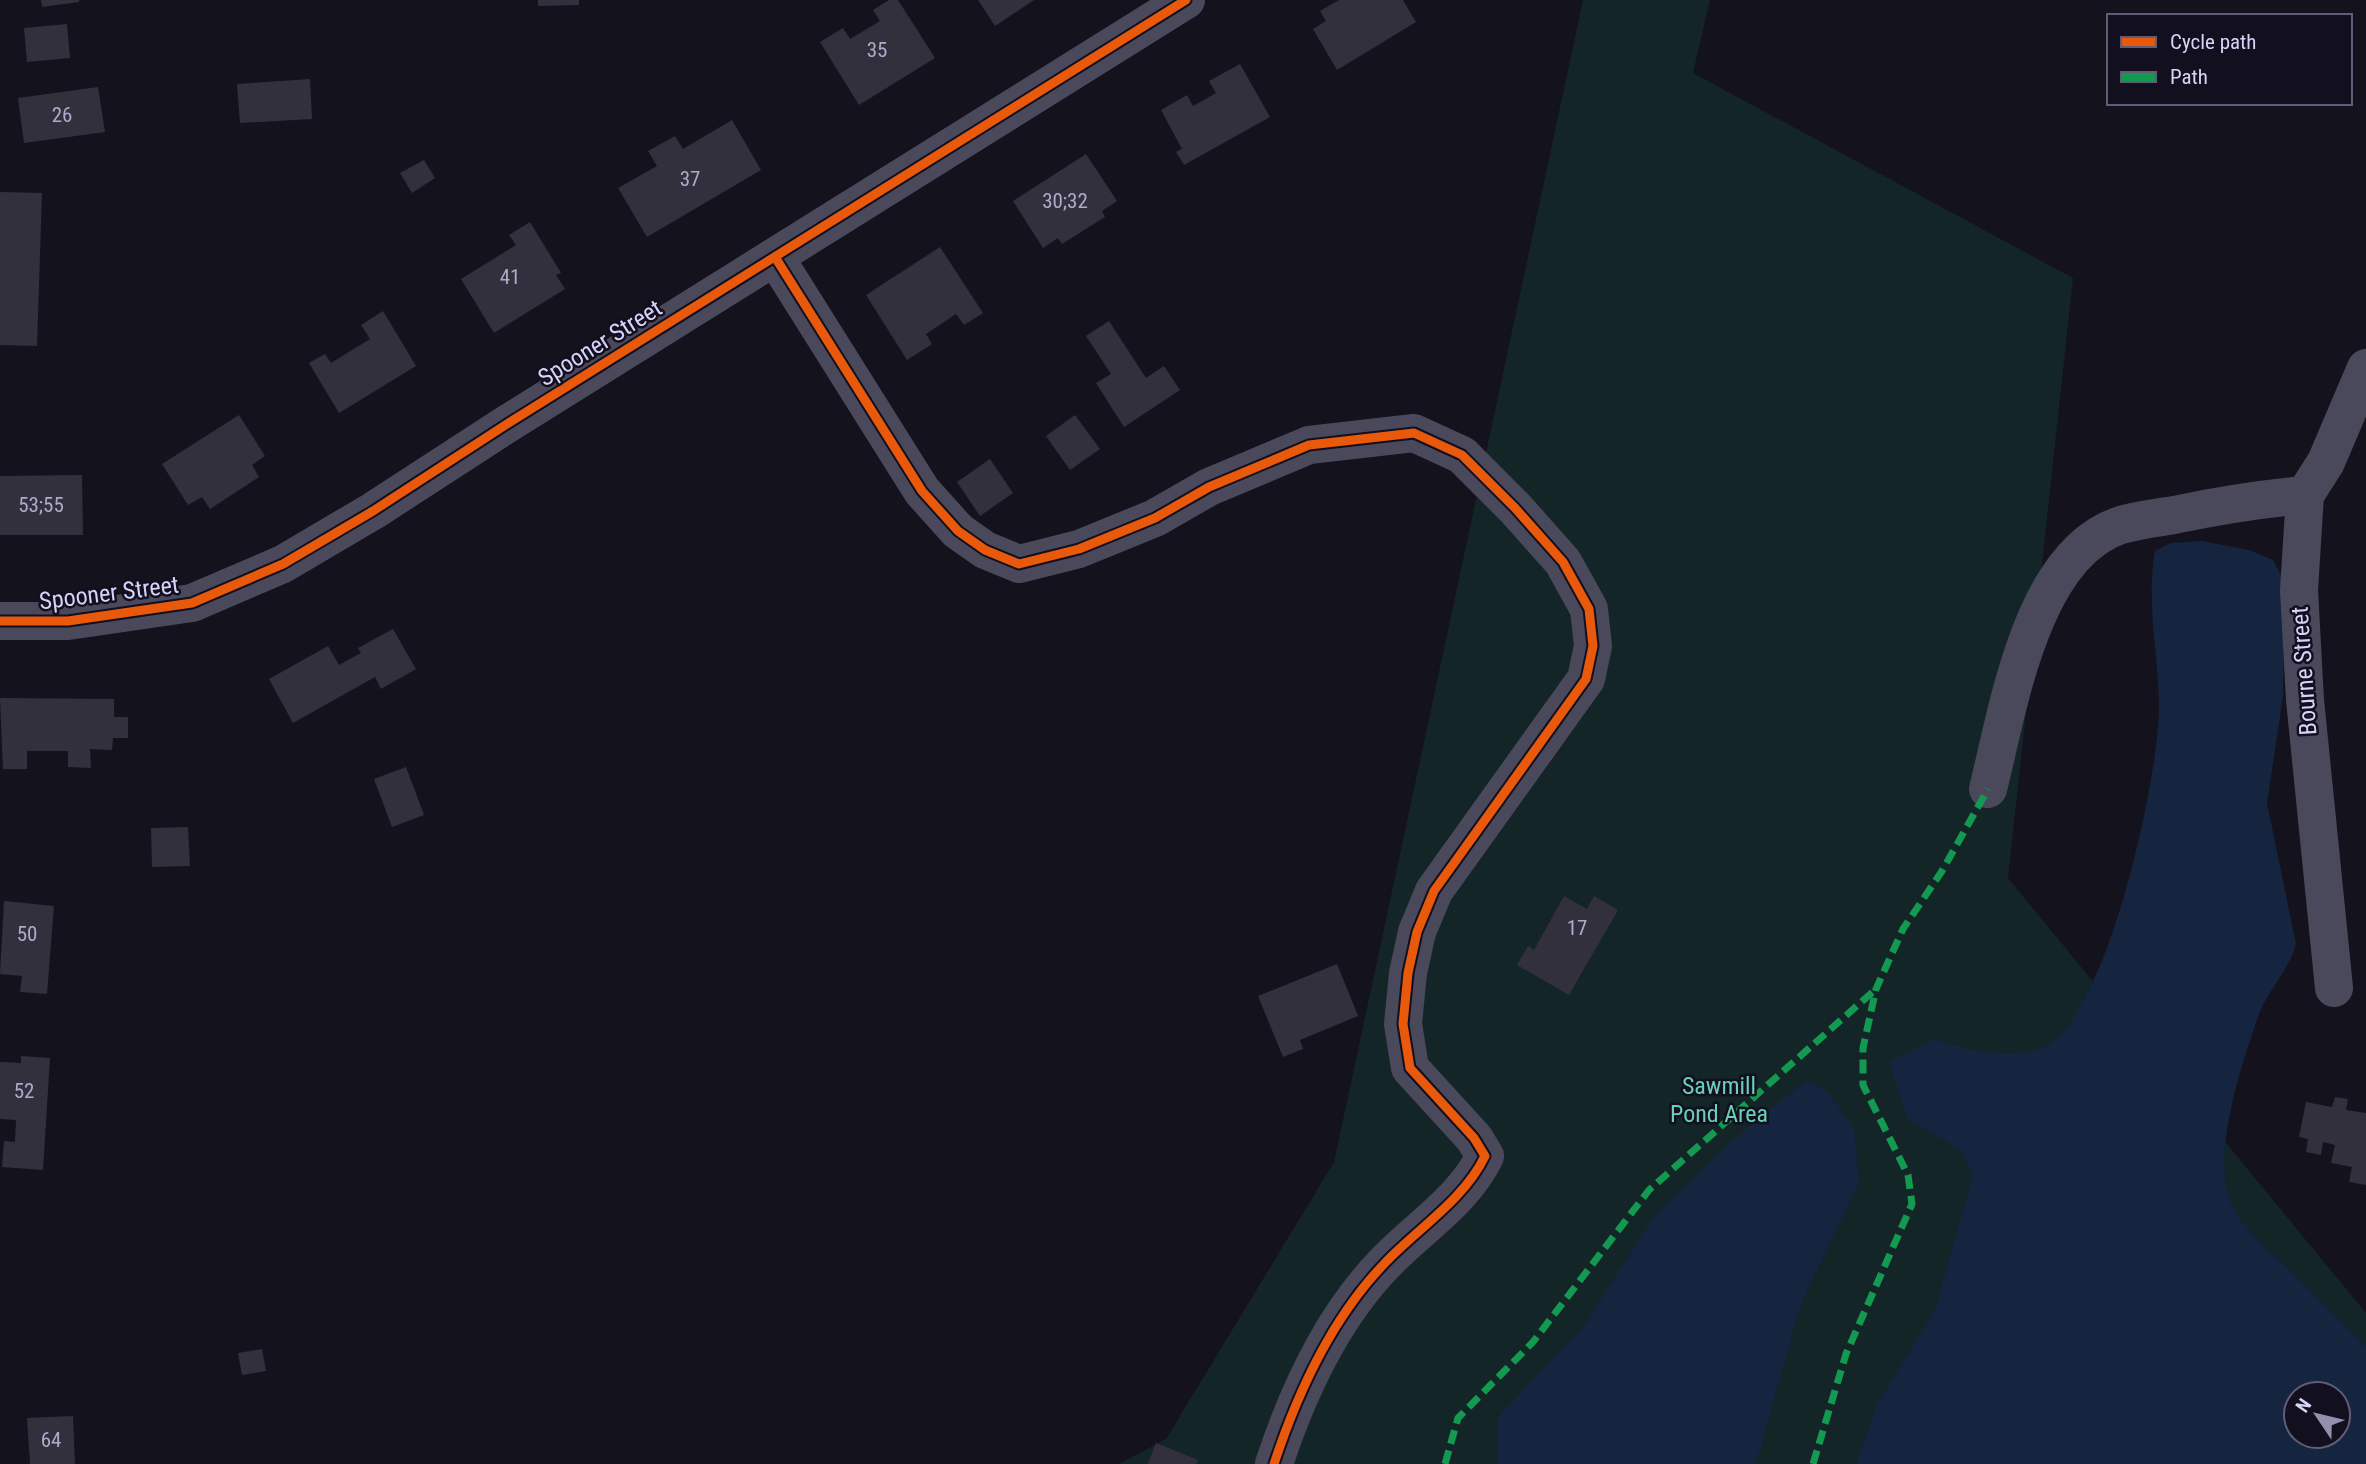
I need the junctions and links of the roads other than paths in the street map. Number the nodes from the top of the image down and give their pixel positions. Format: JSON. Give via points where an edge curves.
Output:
{"nodes":[{"id":1,"x":1186,"y":0,"type":"edge"},
{"id":2,"x":775,"y":257,"type":"junction"},
{"id":3,"x":2366,"y":368,"type":"edge"},
{"id":4,"x":2305,"y":495,"type":"junction"},
{"id":5,"x":0,"y":621,"type":"edge"},
{"id":6,"x":1988,"y":789,"type":"dead end"},
{"id":7,"x":2334,"y":988,"type":"dead end"},
{"id":8,"x":1274,"y":1464,"type":"edge"}],
"edges":[{"from":1,"to":2,"type":"street","name":"Spooner Street"},
{"from":2,"to":5,"type":"street","name":"Spooner Street","via":[[283,564],[192,603],[68,621]]},
{"from":2,"to":8,"type":"street","via":[[922,491],[958,531],[985,550],[1019,564],[1079,549],[1309,445],[1414,433],[1462,455],[1515,508],[1563,562],[1589,609],[1593,646],[1586,679],[1434,891],[1417,932],[1408,973],[1403,1024],[1410,1068],[1485,1156],[1475,1177],[1382,1265],[1352,1304],[1313,1370]]},
{"from":3,"to":4,"type":"street","name":"Bourne Street","via":[[2326,462]]},
{"from":4,"to":6,"type":"street","via":[[2248,500],[2120,526],[2094,540],[2062,571],[2027,634]]},
{"from":4,"to":7,"type":"street","name":"Bourne Street","via":[[2299,590],[2305,699]]}]}
